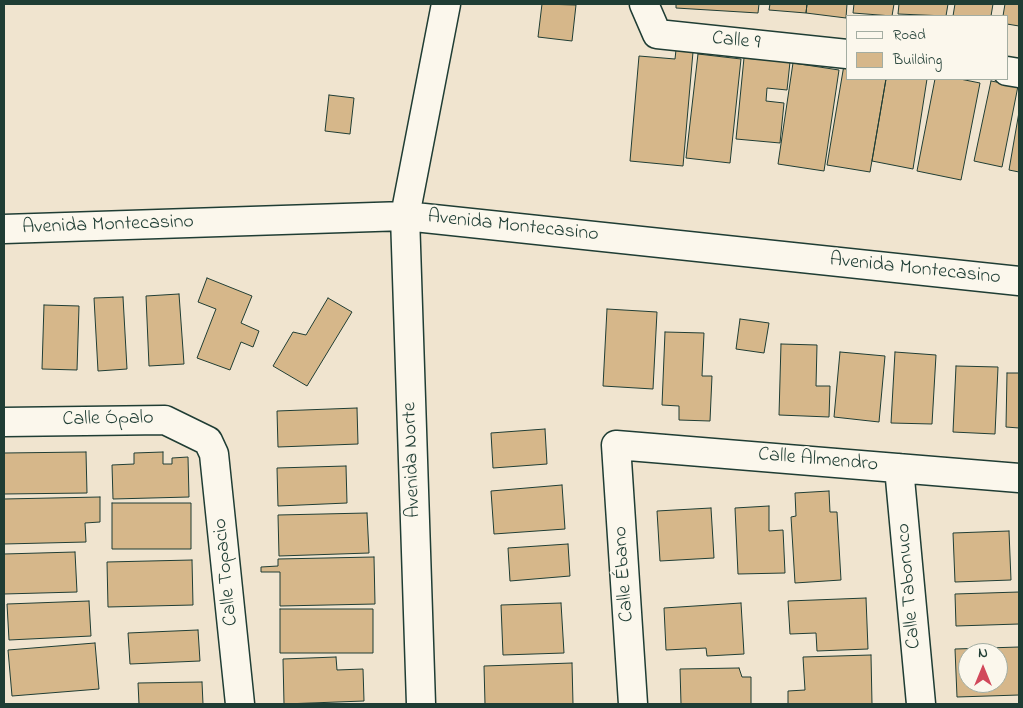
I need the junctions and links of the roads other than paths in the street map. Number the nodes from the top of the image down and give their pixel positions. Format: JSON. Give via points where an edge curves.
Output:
{"nodes":[{"id":1,"x":446,"y":4,"type":"edge"},
{"id":2,"x":644,"y":4,"type":"edge"},
{"id":3,"x":846,"y":54,"type":"edge"},
{"id":4,"x":405,"y":216,"type":"junction"},
{"id":5,"x":4,"y":229,"type":"edge"},
{"id":6,"x":1019,"y":281,"type":"edge"},
{"id":7,"x":4,"y":422,"type":"edge"},
{"id":8,"x":208,"y":441,"type":"joint"},
{"id":9,"x":616,"y":445,"type":"joint"},
{"id":10,"x":899,"y":468,"type":"junction"},
{"id":11,"x":1019,"y":478,"type":"edge"},
{"id":12,"x":240,"y":704,"type":"edge"},
{"id":13,"x":421,"y":704,"type":"edge"},
{"id":14,"x":633,"y":704,"type":"edge"},
{"id":15,"x":921,"y":704,"type":"edge"}],
"edges":[{"from":1,"to":4,"type":"street","name":"Avenida Norte"},
{"from":2,"to":3,"type":"street","name":"Calle 9","via":[[657,34]]},
{"from":4,"to":5,"type":"street","name":"Avenida Montecasino"},
{"from":4,"to":6,"type":"street","name":"Avenida Montecasino"},
{"from":4,"to":13,"type":"street","name":"Avenida Norte"},
{"from":7,"to":8,"type":"street","name":"Calle Ópalo","via":[[165,420]]},
{"from":8,"to":12,"type":"street","name":"Calle Topacio","via":[[214,454]]},
{"from":9,"to":10,"type":"street","name":"Calle Almendro"},
{"from":9,"to":14,"type":"street","name":"Calle Ébano"},
{"from":10,"to":11,"type":"street","name":"Calle Almendro"},
{"from":10,"to":15,"type":"street","name":"Calle Tabonuco"}]}
